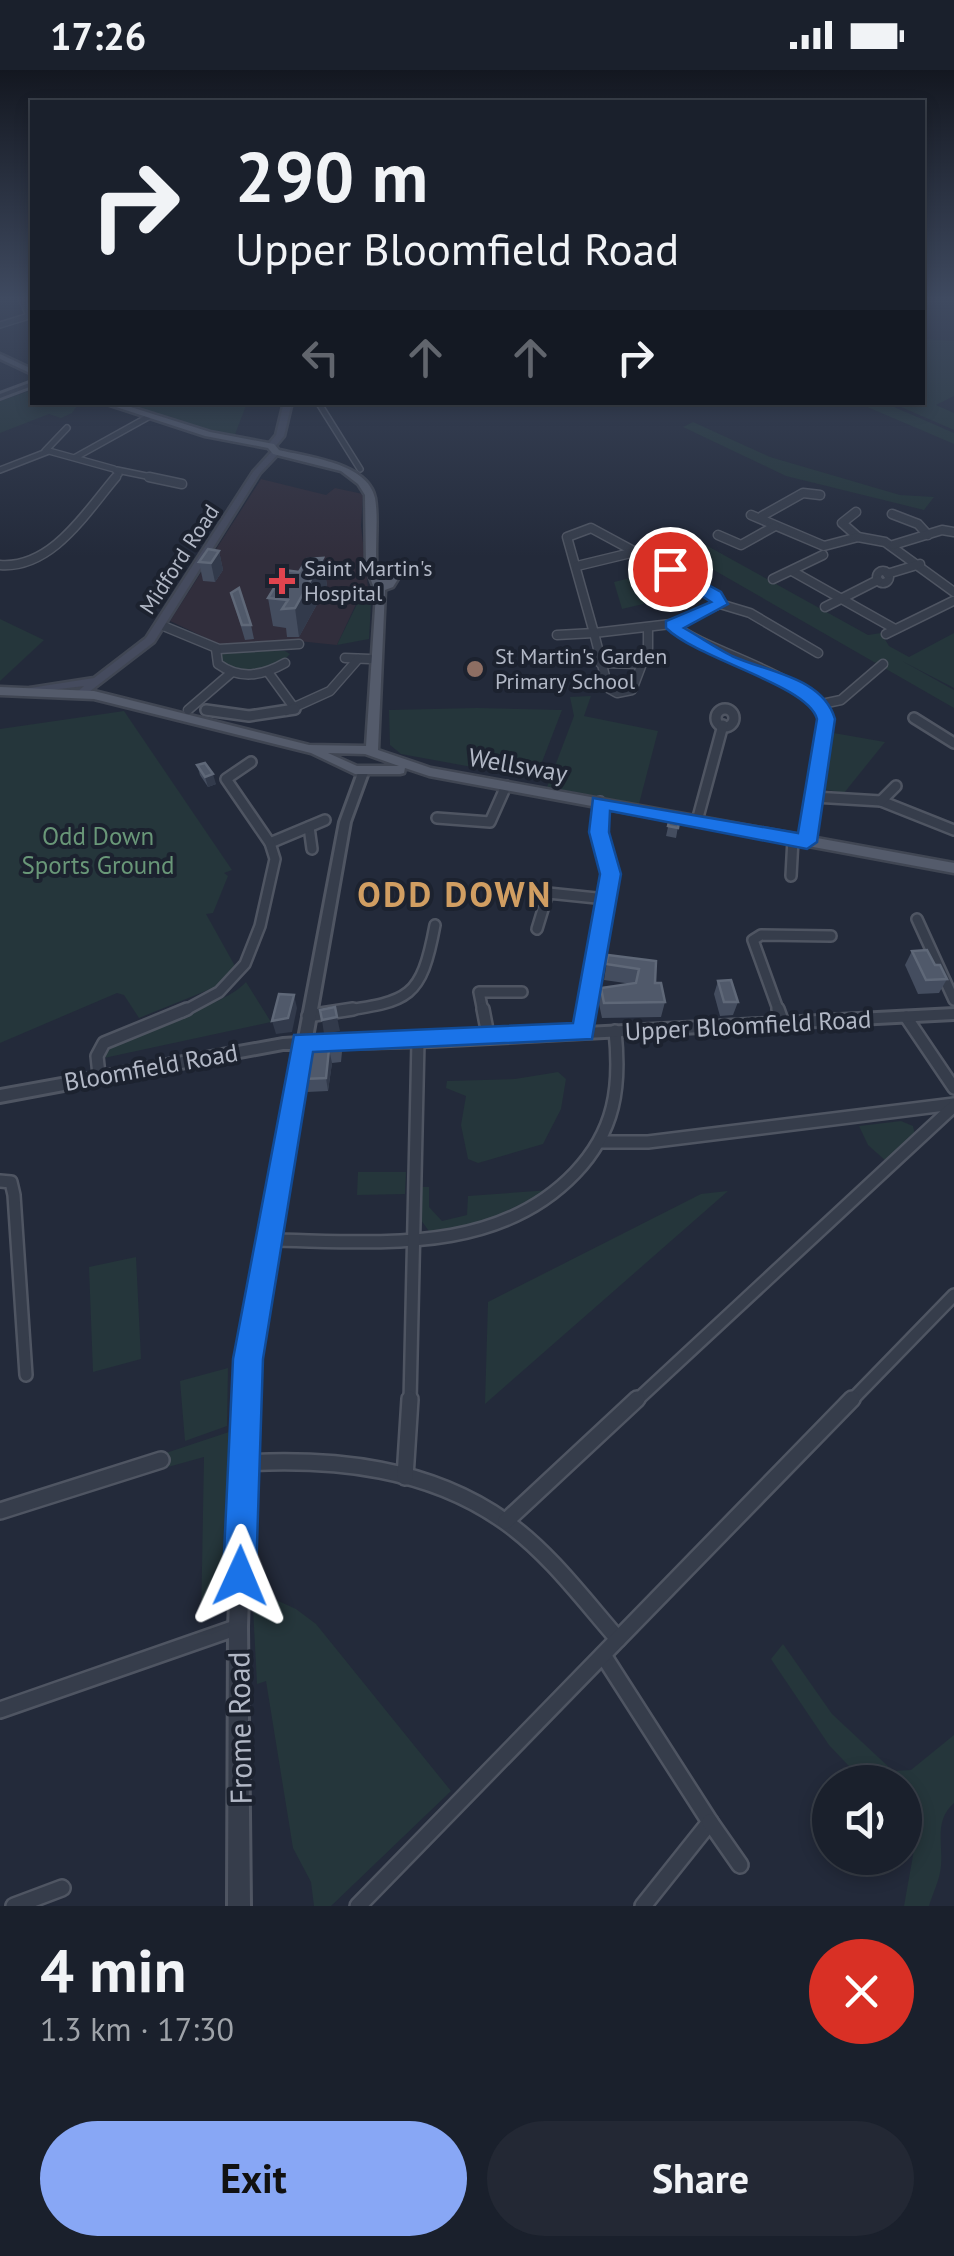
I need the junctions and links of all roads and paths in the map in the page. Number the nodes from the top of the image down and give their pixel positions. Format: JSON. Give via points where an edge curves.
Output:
{"nodes":[{"id":1,"x":28,"y":386,"type":"edge"},
{"id":2,"x":0,"y":396,"type":"edge"},
{"id":3,"x":113,"y":405,"type":"edge"},
{"id":4,"x":287,"y":405,"type":"edge"},
{"id":5,"x":320,"y":405,"type":"edge"},
{"id":6,"x":148,"y":418,"type":"junction"},
{"id":7,"x":67,"y":428,"type":"dead end"},
{"id":8,"x":274,"y":449,"type":"junction"},
{"id":9,"x":44,"y":452,"type":"junction"},
{"id":10,"x":76,"y":457,"type":"junction"},
{"id":11,"x":360,"y":469,"type":"dead end"},
{"id":12,"x":0,"y":470,"type":"edge"},
{"id":13,"x":117,"y":470,"type":"junction"},
{"id":14,"x":182,"y":484,"type":"dead end"},
{"id":15,"x":820,"y":495,"type":"dead end"},
{"id":16,"x":856,"y":512,"type":"dead end"},
{"id":17,"x":892,"y":514,"type":"dead end"},
{"id":18,"x":752,"y":515,"type":"dead end"},
{"id":19,"x":764,"y":521,"type":"junction"},
{"id":20,"x":775,"y":526,"type":"junction"},
{"id":21,"x":732,"y":528,"type":"dead end"},
{"id":22,"x":954,"y":532,"type":"edge"},
{"id":23,"x":928,"y":534,"type":"junction"},
{"id":24,"x":858,"y":537,"type":"junction"},
{"id":25,"x":892,"y":545,"type":"junction"},
{"id":26,"x":640,"y":551,"type":"junction"},
{"id":27,"x":372,"y":554,"type":"junction"},
{"id":28,"x":823,"y":555,"type":"dead end"},
{"id":29,"x":920,"y":564,"type":"junction"},
{"id":30,"x":0,"y":565,"type":"edge"},
{"id":31,"x":577,"y":566,"type":"junction"},
{"id":32,"x":792,"y":570,"type":"junction"},
{"id":33,"x":390,"y":579,"type":"junction"},
{"id":34,"x":773,"y":579,"type":"dead end"},
{"id":35,"x":376,"y":582,"type":"junction"},
{"id":36,"x":954,"y":592,"type":"edge"},
{"id":37,"x":842,"y":598,"type":"junction"},
{"id":38,"x":953,"y":601,"type":"edge"},
{"id":39,"x":720,"y":604,"type":"junction"},
{"id":40,"x":378,"y":605,"type":"junction"},
{"id":41,"x":825,"y":607,"type":"dead end"},
{"id":42,"x":672,"y":624,"type":"junction"},
{"id":43,"x":161,"y":625,"type":"junction"},
{"id":44,"x":648,"y":629,"type":"junction"},
{"id":45,"x":895,"y":629,"type":"junction"},
{"id":46,"x":594,"y":633,"type":"junction"},
{"id":47,"x":886,"y":634,"type":"dead end"},
{"id":48,"x":557,"y":635,"type":"dead end"},
{"id":49,"x":299,"y":644,"type":"dead end"},
{"id":50,"x":216,"y":649,"type":"junction"},
{"id":51,"x":818,"y":652,"type":"dead end"},
{"id":52,"x":344,"y":658,"type":"dead end"},
{"id":53,"x":358,"y":659,"type":"junction"},
{"id":54,"x":370,"y":660,"type":"dead end"},
{"id":55,"x":285,"y":663,"type":"dead end"},
{"id":56,"x":600,"y":663,"type":"junction"},
{"id":57,"x":642,"y":664,"type":"junction"},
{"id":58,"x":883,"y":664,"type":"dead end"},
{"id":59,"x":268,"y":672,"type":"junction"},
{"id":60,"x":230,"y":673,"type":"junction"},
{"id":61,"x":104,"y":678,"type":"junction"},
{"id":62,"x":29,"y":691,"type":"junction"},
{"id":63,"x":0,"y":694,"type":"edge"},
{"id":64,"x":79,"y":696,"type":"junction"},
{"id":65,"x":822,"y":704,"type":"junction"},
{"id":66,"x":295,"y":709,"type":"junction"},
{"id":67,"x":188,"y":710,"type":"dead end"},
{"id":68,"x":206,"y":710,"type":"dead end"},
{"id":69,"x":914,"y":718,"type":"dead end"},
{"id":70,"x":375,"y":723,"type":"junction"},
{"id":71,"x":723,"y":725,"type":"dead end"},
{"id":72,"x":954,"y":743,"type":"edge"},
{"id":73,"x":309,"y":749,"type":"junction"},
{"id":74,"x":354,"y":751,"type":"junction"},
{"id":75,"x":374,"y":753,"type":"junction"},
{"id":76,"x":251,"y":762,"type":"dead end"},
{"id":77,"x":357,"y":768,"type":"junction"},
{"id":78,"x":429,"y":772,"type":"junction"},
{"id":79,"x":506,"y":786,"type":"junction"},
{"id":80,"x":896,"y":786,"type":"dead end"},
{"id":81,"x":814,"y":797,"type":"junction"},
{"id":82,"x":881,"y":801,"type":"junction"},
{"id":83,"x":600,"y":802,"type":"junction"},
{"id":84,"x":437,"y":818,"type":"dead end"},
{"id":85,"x":325,"y":820,"type":"dead end"},
{"id":86,"x":697,"y":821,"type":"junction"},
{"id":87,"x":308,"y":827,"type":"junction"},
{"id":88,"x":954,"y":830,"type":"edge"},
{"id":89,"x":800,"y":841,"type":"junction"},
{"id":90,"x":270,"y":843,"type":"junction"},
{"id":91,"x":312,"y":850,"type":"dead end"},
{"id":92,"x":954,"y":868,"type":"edge"},
{"id":93,"x":791,"y":876,"type":"dead end"},
{"id":94,"x":606,"y":900,"type":"junction"},
{"id":95,"x":917,"y":919,"type":"dead end"},
{"id":96,"x":434,"y":924,"type":"dead end"},
{"id":97,"x":537,"y":928,"type":"dead end"},
{"id":98,"x":830,"y":935,"type":"dead end"},
{"id":99,"x":522,"y":992,"type":"dead end"},
{"id":100,"x":954,"y":1000,"type":"edge"},
{"id":101,"x":954,"y":1014,"type":"edge"},
{"id":102,"x":308,"y":1016,"type":"junction"},
{"id":103,"x":906,"y":1017,"type":"junction"},
{"id":104,"x":783,"y":1023,"type":"junction"},
{"id":105,"x":615,"y":1031,"type":"junction"},
{"id":106,"x":584,"y":1032,"type":"junction"},
{"id":107,"x":488,"y":1035,"type":"junction"},
{"id":108,"x":418,"y":1041,"type":"junction"},
{"id":109,"x":303,"y":1042,"type":"junction"},
{"id":110,"x":100,"y":1076,"type":"junction"},
{"id":111,"x":954,"y":1088,"type":"edge"},
{"id":112,"x":0,"y":1096,"type":"edge"},
{"id":113,"x":954,"y":1105,"type":"edge"},
{"id":114,"x":600,"y":1142,"type":"junction"},
{"id":115,"x":0,"y":1181,"type":"edge"},
{"id":116,"x":268,"y":1240,"type":"junction"},
{"id":117,"x":413,"y":1240,"type":"junction"},
{"id":118,"x":954,"y":1294,"type":"edge"},
{"id":119,"x":26,"y":1375,"type":"dead end"},
{"id":120,"x":161,"y":1460,"type":"dead end"},
{"id":121,"x":242,"y":1463,"type":"junction"},
{"id":122,"x":405,"y":1477,"type":"junction"},
{"id":123,"x":0,"y":1511,"type":"edge"},
{"id":124,"x":506,"y":1521,"type":"junction"},
{"id":125,"x":238,"y":1627,"type":"junction"},
{"id":126,"x":618,"y":1639,"type":"junction"},
{"id":127,"x":603,"y":1655,"type":"junction"},
{"id":128,"x":0,"y":1710,"type":"edge"},
{"id":129,"x":710,"y":1822,"type":"junction"},
{"id":130,"x":740,"y":1865,"type":"dead end"},
{"id":131,"x":62,"y":1888,"type":"dead end"},
{"id":132,"x":14,"y":1906,"type":"edge"},
{"id":133,"x":239,"y":1906,"type":"edge"},
{"id":134,"x":358,"y":1906,"type":"edge"},
{"id":135,"x":643,"y":1906,"type":"edge"}],
"edges":[{"from":1,"to":2,"type":"street"},
{"from":3,"to":6,"type":"main road"},
{"from":4,"to":8,"type":"main road","name":"Midford Road"},
{"from":5,"to":11,"type":"street"},
{"from":6,"to":8,"type":"main road"},
{"from":6,"to":10,"type":"street"},
{"from":7,"to":9,"type":"street"},
{"from":8,"to":27,"type":"main road","via":[[329,463],[362,482],[370,495]]},
{"from":8,"to":43,"type":"main road","name":"Midford Road"},
{"from":9,"to":10,"type":"street"},
{"from":9,"to":12,"type":"street"},
{"from":10,"to":13,"type":"street"},
{"from":13,"to":14,"type":"street"},
{"from":13,"to":30,"type":"street","via":[[40,560]]},
{"from":15,"to":19,"type":"street","via":[[804,494],[762,516]]},
{"from":16,"to":24,"type":"street","via":[[842,523]]},
{"from":17,"to":23,"type":"street"},
{"from":18,"to":19,"type":"street"},
{"from":19,"to":20,"type":"street"},
{"from":20,"to":21,"type":"street","via":[[741,545],[715,537]]},
{"from":20,"to":24,"type":"street","via":[[824,546]]},
{"from":22,"to":23,"type":"street"},
{"from":23,"to":25,"type":"street"},
{"from":24,"to":25,"type":"street"},
{"from":25,"to":29,"type":"street"},
{"from":26,"to":31,"type":"street"},
{"from":26,"to":31,"type":"street","via":[[599,528],[572,532],[567,537]]},
{"from":26,"to":39,"type":"street"},
{"from":27,"to":33,"type":"main road"},
{"from":27,"to":35,"type":"main road"},
{"from":28,"to":32,"type":"street"},
{"from":29,"to":36,"type":"street"},
{"from":29,"to":37,"type":"street","via":[[876,574],[878,580]]},
{"from":31,"to":46,"type":"street"},
{"from":32,"to":34,"type":"street"},
{"from":32,"to":37,"type":"street"},
{"from":33,"to":35,"type":"main road"},
{"from":33,"to":40,"type":"main road"},
{"from":35,"to":40,"type":"main road"},
{"from":37,"to":41,"type":"street"},
{"from":37,"to":45,"type":"street"},
{"from":38,"to":45,"type":"street"},
{"from":39,"to":42,"type":"street"},
{"from":39,"to":51,"type":"street","via":[[750,613]]},
{"from":40,"to":70,"type":"main road"},
{"from":42,"to":44,"type":"street"},
{"from":42,"to":65,"type":"street","via":[[700,647],[805,690]]},
{"from":43,"to":50,"type":"street","via":[[190,632]]},
{"from":43,"to":61,"type":"main road","name":"Midford Road"},
{"from":44,"to":46,"type":"street"},
{"from":44,"to":57,"type":"street"},
{"from":45,"to":47,"type":"street"},
{"from":46,"to":48,"type":"street"},
{"from":46,"to":56,"type":"street"},
{"from":49,"to":50,"type":"street","via":[[285,650]]},
{"from":50,"to":60,"type":"street","via":[[218,664]]},
{"from":52,"to":53,"type":"street"},
{"from":53,"to":54,"type":"street"},
{"from":53,"to":66,"type":"street","via":[[334,689]]},
{"from":55,"to":59,"type":"street"},
{"from":56,"to":57,"type":"street"},
{"from":56,"to":57,"type":"street","via":[[608,688],[617,693],[632,690]]},
{"from":58,"to":65,"type":"street","via":[[840,700]]},
{"from":59,"to":60,"type":"street"},
{"from":59,"to":66,"type":"street"},
{"from":60,"to":67,"type":"street"},
{"from":61,"to":62,"type":"main road"},
{"from":61,"to":64,"type":"main road","name":"Midford Road"},
{"from":62,"to":63,"type":"main road","name":"Wellsway"},
{"from":62,"to":64,"type":"main road","name":"Wellsway"},
{"from":63,"to":64,"type":"main road","name":"Wellsway"},
{"from":64,"to":73,"type":"main road","name":"Wellsway"},
{"from":65,"to":81,"type":"street","via":[[826,719]]},
{"from":66,"to":68,"type":"street","via":[[245,716]]},
{"from":69,"to":72,"type":"street"},
{"from":70,"to":74,"type":"main road"},
{"from":70,"to":75,"type":"main road"},
{"from":71,"to":86,"type":"street"},
{"from":73,"to":74,"type":"main road","name":"Wellsway"},
{"from":73,"to":77,"type":"main road","name":"Wellsway"},
{"from":74,"to":75,"type":"main road","name":"Wellsway"},
{"from":74,"to":77,"type":"main road","via":[[346,757]]},
{"from":75,"to":77,"type":"main road","via":[[377,761]]},
{"from":75,"to":78,"type":"main road","name":"Wellsway"},
{"from":76,"to":90,"type":"street","via":[[226,779]]},
{"from":77,"to":78,"type":"main road","name":"Wellsway"},
{"from":77,"to":102,"type":"street","name":"Frome Road"},
{"from":78,"to":79,"type":"main road","name":"Wellsway"},
{"from":79,"to":83,"type":"main road","name":"Wellsway"},
{"from":79,"to":84,"type":"street","via":[[490,822]]},
{"from":80,"to":82,"type":"street"},
{"from":81,"to":82,"type":"street"},
{"from":81,"to":89,"type":"street"},
{"from":82,"to":88,"type":"street"},
{"from":83,"to":86,"type":"main road","name":"Wellsway"},
{"from":83,"to":94,"type":"street","via":[[599,832],[610,874]]},
{"from":85,"to":87,"type":"street"},
{"from":86,"to":89,"type":"main road","name":"Wellsway"},
{"from":87,"to":90,"type":"street"},
{"from":87,"to":91,"type":"street"},
{"from":89,"to":92,"type":"main road","name":"Wellsway"},
{"from":89,"to":93,"type":"street"},
{"from":90,"to":110,"type":"street","via":[[273,866],[239,973],[205,998],[104,1043],[97,1056]]},
{"from":94,"to":97,"type":"street","via":[[550,888]]},
{"from":94,"to":106,"type":"street"},
{"from":95,"to":100,"type":"street"},
{"from":96,"to":102,"type":"street","via":[[420,985],[389,1004]]},
{"from":98,"to":104,"type":"street","via":[[753,940]]},
{"from":99,"to":107,"type":"street","via":[[478,992]]},
{"from":101,"to":103,"type":"street","name":"Upper Bloomfield Road"},
{"from":102,"to":109,"type":"street","name":"Frome Road"},
{"from":103,"to":104,"type":"street","name":"Upper Bloomfield Road"},
{"from":103,"to":111,"type":"street"},
{"from":104,"to":105,"type":"street","name":"Upper Bloomfield Road"},
{"from":105,"to":106,"type":"street","name":"Upper Bloomfield Road"},
{"from":105,"to":114,"type":"street","via":[[619,1088]]},
{"from":106,"to":107,"type":"street","name":"Upper Bloomfield Road"},
{"from":107,"to":108,"type":"street","name":"Upper Bloomfield Road"},
{"from":108,"to":109,"type":"street","name":"Upper Bloomfield Road"},
{"from":108,"to":117,"type":"street"},
{"from":109,"to":110,"type":"street","name":"Bloomfield Road"},
{"from":109,"to":116,"type":"street","name":"Frome Road"},
{"from":110,"to":112,"type":"street","name":"Bloomfield Road"},
{"from":113,"to":114,"type":"street"},
{"from":113,"to":124,"type":"street"},
{"from":114,"to":117,"type":"street","via":[[558,1190],[516,1215],[475,1232]]},
{"from":115,"to":119,"type":"street","via":[[11,1182],[14,1195]]},
{"from":116,"to":117,"type":"street"},
{"from":116,"to":121,"type":"street","name":"Frome Road","via":[[248,1359]]},
{"from":117,"to":122,"type":"street"},
{"from":118,"to":126,"type":"street"},
{"from":120,"to":123,"type":"street"},
{"from":121,"to":122,"type":"street","via":[[316,1459]]},
{"from":121,"to":125,"type":"street","name":"Frome Road"},
{"from":122,"to":124,"type":"street"},
{"from":124,"to":126,"type":"street"},
{"from":125,"to":128,"type":"street"},
{"from":125,"to":133,"type":"street","name":"Frome Road"},
{"from":126,"to":127,"type":"street"},
{"from":127,"to":129,"type":"street"},
{"from":127,"to":134,"type":"street"},
{"from":129,"to":130,"type":"street"},
{"from":129,"to":135,"type":"street"},
{"from":131,"to":132,"type":"street"}]}
